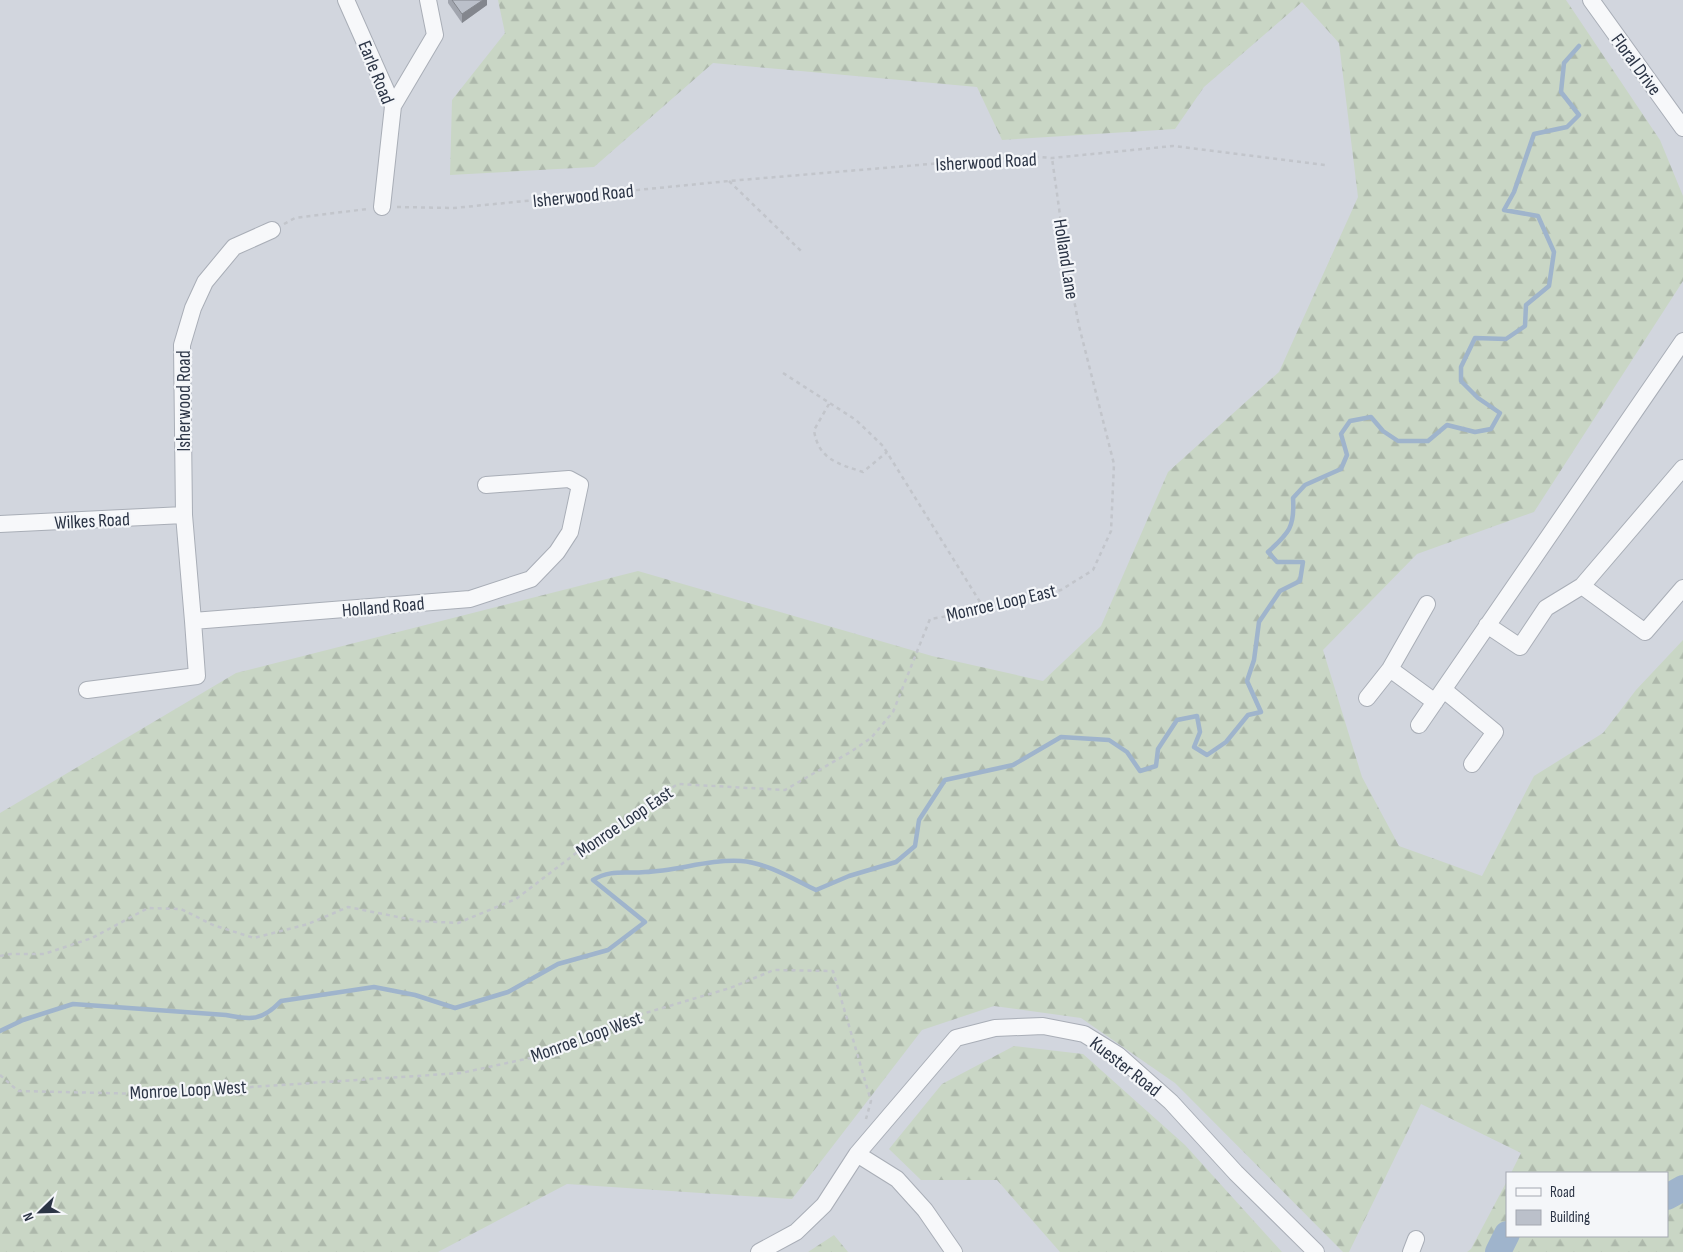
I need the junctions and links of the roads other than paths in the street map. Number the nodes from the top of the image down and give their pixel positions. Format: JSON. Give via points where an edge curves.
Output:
{"nodes":[{"id":1,"x":346,"y":0,"type":"edge"},
{"id":2,"x":428,"y":0,"type":"edge"},
{"id":3,"x":1591,"y":0,"type":"edge"},
{"id":4,"x":393,"y":106,"type":"junction"},
{"id":5,"x":1683,"y":128,"type":"edge"},
{"id":6,"x":382,"y":207,"type":"road end"},
{"id":7,"x":272,"y":230,"type":"road end"},
{"id":8,"x":1683,"y":341,"type":"edge"},
{"id":9,"x":1683,"y":468,"type":"edge"},
{"id":10,"x":486,"y":485,"type":"dead end"},
{"id":11,"x":184,"y":515,"type":"junction"},
{"id":12,"x":0,"y":524,"type":"edge"},
{"id":13,"x":1582,"y":586,"type":"junction"},
{"id":14,"x":1683,"y":588,"type":"edge"},
{"id":15,"x":1426,"y":604,"type":"dead end"},
{"id":16,"x":193,"y":622,"type":"junction"},
{"id":17,"x":1487,"y":625,"type":"junction"},
{"id":18,"x":1390,"y":669,"type":"junction"},
{"id":19,"x":87,"y":690,"type":"dead end"},
{"id":20,"x":1440,"y":696,"type":"junction"},
{"id":21,"x":1367,"y":698,"type":"dead end"},
{"id":22,"x":1418,"y":725,"type":"dead end"},
{"id":23,"x":1472,"y":764,"type":"dead end"},
{"id":24,"x":857,"y":1154,"type":"junction"},
{"id":25,"x":759,"y":1252,"type":"edge"},
{"id":26,"x":954,"y":1252,"type":"edge"},
{"id":27,"x":1316,"y":1252,"type":"edge"}],
"edges":[{"from":1,"to":4,"type":"street","name":"Earle Road"},
{"from":2,"to":4,"type":"street","via":[[435,35]]},
{"from":3,"to":5,"type":"street","name":"Floral Drive"},
{"from":4,"to":6,"type":"street","name":"Earle Road"},
{"from":7,"to":11,"type":"street","name":"Isherwood Road","via":[[234,247],[205,282],[193,308],[182,345]]},
{"from":8,"to":17,"type":"street"},
{"from":9,"to":13,"type":"street"},
{"from":10,"to":16,"type":"street","name":"Holland Road","via":[[569,478],[580,485],[570,532],[557,552],[531,579],[470,599]]},
{"from":11,"to":12,"type":"street","name":"Wilkes Road"},
{"from":11,"to":16,"type":"street","name":"Isherwood Road"},
{"from":13,"to":14,"type":"street","via":[[1645,632]]},
{"from":13,"to":17,"type":"street","via":[[1546,608],[1520,647]]},
{"from":15,"to":18,"type":"street"},
{"from":16,"to":19,"type":"street","via":[[197,676]]},
{"from":17,"to":20,"type":"street"},
{"from":18,"to":20,"type":"street"},
{"from":18,"to":21,"type":"street"},
{"from":20,"to":22,"type":"street"},
{"from":20,"to":23,"type":"street","via":[[1495,732]]},
{"from":24,"to":25,"type":"street","name":"Kuester Road","via":[[824,1205],[796,1232]]},
{"from":24,"to":26,"type":"street","via":[[897,1179]]},
{"from":24,"to":27,"type":"street","name":"Kuester Road","via":[[956,1038],[995,1028],[1043,1026],[1084,1034],[1118,1055],[1171,1102],[1236,1173]]}]}
